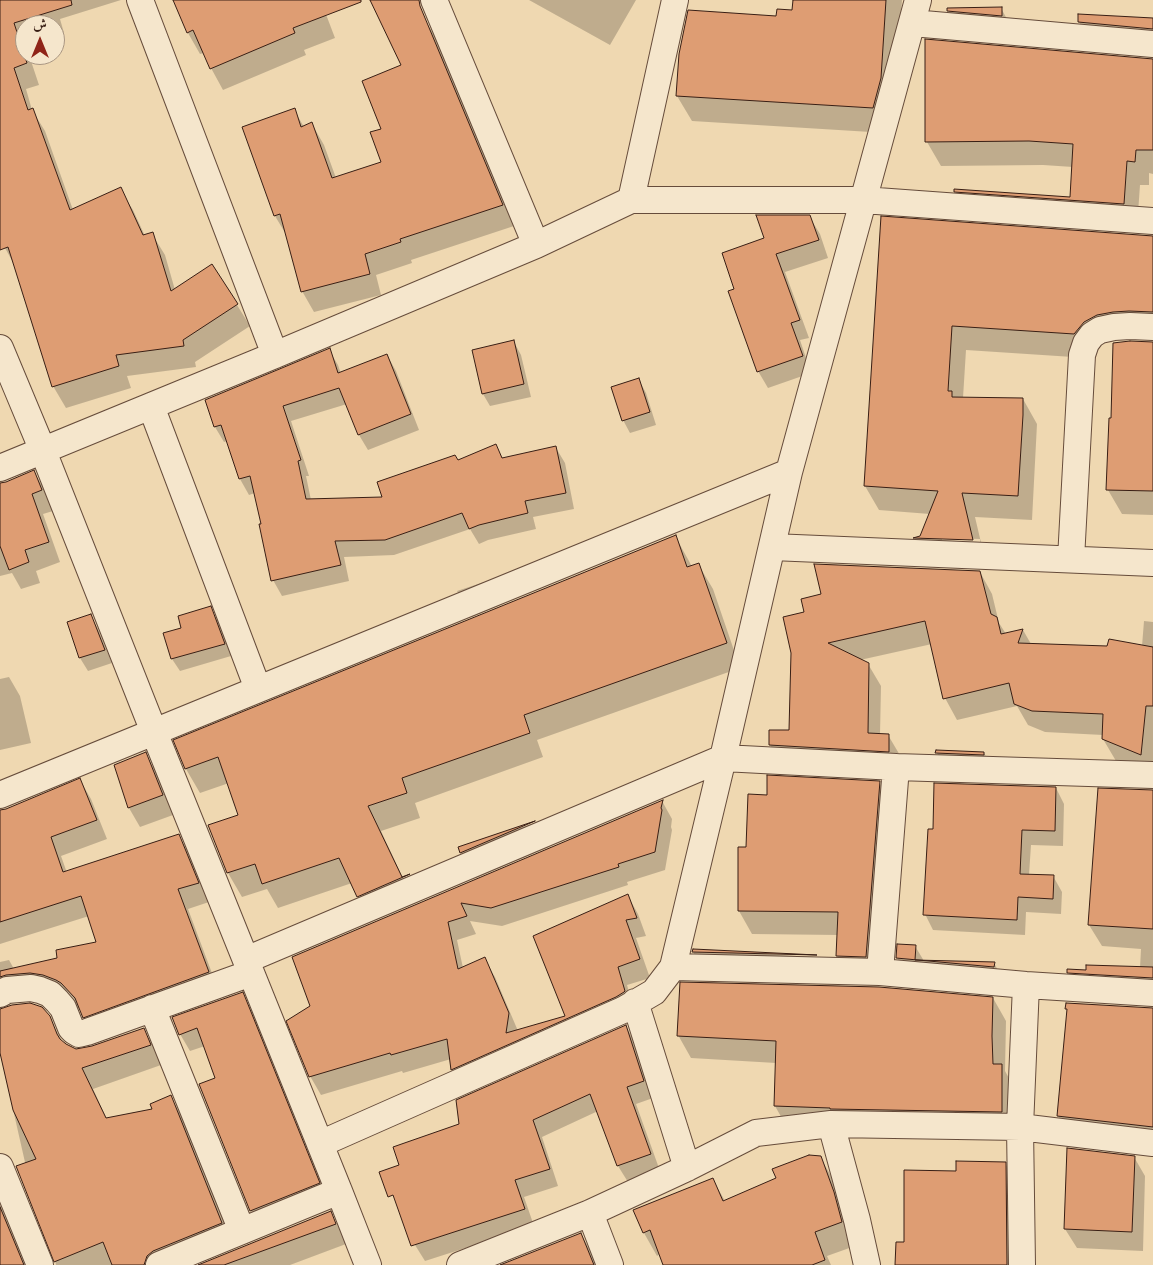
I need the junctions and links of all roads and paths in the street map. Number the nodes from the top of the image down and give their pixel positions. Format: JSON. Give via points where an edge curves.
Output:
{"nodes":[{"id":1,"x":140,"y":0,"type":"edge"},
{"id":2,"x":434,"y":0,"type":"edge"},
{"id":3,"x":675,"y":0,"type":"edge"},
{"id":4,"x":915,"y":12,"type":"edge"},
{"id":5,"x":1153,"y":44,"type":"edge"},
{"id":6,"x":631,"y":200,"type":"junction"},
{"id":7,"x":863,"y":200,"type":"junction"},
{"id":8,"x":1153,"y":221,"type":"edge"},
{"id":9,"x":536,"y":246,"type":"junction"},
{"id":10,"x":1153,"y":327,"type":"edge"},
{"id":11,"x":0,"y":348,"type":"edge"},
{"id":12,"x":274,"y":355,"type":"junction"},
{"id":13,"x":151,"y":406,"type":"junction"},
{"id":14,"x":43,"y":451,"type":"junction"},
{"id":15,"x":0,"y":468,"type":"edge"},
{"id":16,"x":789,"y":472,"type":"junction"},
{"id":17,"x":772,"y":546,"type":"junction"},
{"id":18,"x":1071,"y":560,"type":"junction"},
{"id":19,"x":1153,"y":563,"type":"edge"},
{"id":20,"x":258,"y":689,"type":"junction"},
{"id":21,"x":154,"y":732,"type":"junction"},
{"id":22,"x":723,"y":758,"type":"junction"},
{"id":23,"x":896,"y":767,"type":"junction"},
{"id":24,"x":1153,"y":775,"type":"edge"},
{"id":25,"x":0,"y":795,"type":"edge"},
{"id":26,"x":248,"y":966,"type":"junction"},
{"id":27,"x":673,"y":966,"type":"junction"},
{"id":28,"x":880,"y":972,"type":"junction"},
{"id":29,"x":1026,"y":985,"type":"junction"},
{"id":30,"x":1153,"y":993,"type":"edge"},
{"id":31,"x":0,"y":994,"type":"edge"},
{"id":32,"x":635,"y":1002,"type":"junction"},
{"id":33,"x":152,"y":1008,"type":"junction"},
{"id":34,"x":831,"y":1124,"type":"junction"},
{"id":35,"x":1020,"y":1127,"type":"junction"},
{"id":36,"x":1153,"y":1143,"type":"edge"},
{"id":37,"x":320,"y":1144,"type":"junction"},
{"id":38,"x":0,"y":1166,"type":"edge"},
{"id":39,"x":687,"y":1168,"type":"junction"},
{"id":40,"x":340,"y":1191,"type":"junction"},
{"id":41,"x":590,"y":1213,"type":"junction"},
{"id":42,"x":242,"y":1231,"type":"junction"},
{"id":43,"x":40,"y":1265,"type":"edge"},
{"id":44,"x":159,"y":1265,"type":"edge"},
{"id":45,"x":368,"y":1265,"type":"edge"},
{"id":46,"x":460,"y":1265,"type":"edge"},
{"id":47,"x":610,"y":1265,"type":"edge"},
{"id":48,"x":867,"y":1265,"type":"edge"},
{"id":49,"x":1022,"y":1265,"type":"edge"}],
"edges":[{"from":1,"to":12,"type":"street"},
{"from":2,"to":9,"type":"street"},
{"from":3,"to":6,"type":"street"},
{"from":4,"to":5,"type":"street"},
{"from":4,"to":7,"type":"street"},
{"from":6,"to":7,"type":"street"},
{"from":6,"to":9,"type":"street"},
{"from":7,"to":8,"type":"street"},
{"from":7,"to":16,"type":"street"},
{"from":9,"to":12,"type":"street"},
{"from":10,"to":18,"type":"street","via":[[1100,330],[1086,343],[1082,355]]},
{"from":11,"to":14,"type":"street"},
{"from":12,"to":13,"type":"street"},
{"from":13,"to":14,"type":"street"},
{"from":13,"to":20,"type":"street"},
{"from":14,"to":15,"type":"street"},
{"from":14,"to":21,"type":"street"},
{"from":16,"to":17,"type":"street"},
{"from":16,"to":20,"type":"street"},
{"from":17,"to":18,"type":"street"},
{"from":17,"to":22,"type":"street"},
{"from":18,"to":19,"type":"street"},
{"from":20,"to":21,"type":"street"},
{"from":21,"to":25,"type":"street"},
{"from":21,"to":26,"type":"street"},
{"from":22,"to":23,"type":"street"},
{"from":22,"to":26,"type":"street"},
{"from":22,"to":27,"type":"street"},
{"from":23,"to":24,"type":"street"},
{"from":23,"to":28,"type":"street"},
{"from":26,"to":33,"type":"street"},
{"from":26,"to":37,"type":"street"},
{"from":27,"to":28,"type":"street"},
{"from":27,"to":32,"type":"street","via":[[654,992]]},
{"from":28,"to":29,"type":"street"},
{"from":29,"to":30,"type":"street"},
{"from":29,"to":35,"type":"street"},
{"from":31,"to":33,"type":"street","via":[[7,990],[31,988],[50,994],[62,1008],[71,1028],[79,1034]]},
{"from":32,"to":37,"type":"street"},
{"from":32,"to":39,"type":"street"},
{"from":33,"to":42,"type":"street"},
{"from":34,"to":35,"type":"street"},
{"from":34,"to":39,"type":"street","via":[[756,1133]]},
{"from":34,"to":48,"type":"street"},
{"from":35,"to":36,"type":"street"},
{"from":35,"to":49,"type":"street"},
{"from":37,"to":40,"type":"street"},
{"from":38,"to":43,"type":"street"},
{"from":39,"to":41,"type":"street"},
{"from":40,"to":42,"type":"street"},
{"from":40,"to":45,"type":"street"},
{"from":41,"to":46,"type":"street"},
{"from":41,"to":47,"type":"street"},
{"from":42,"to":44,"type":"street"}]}
